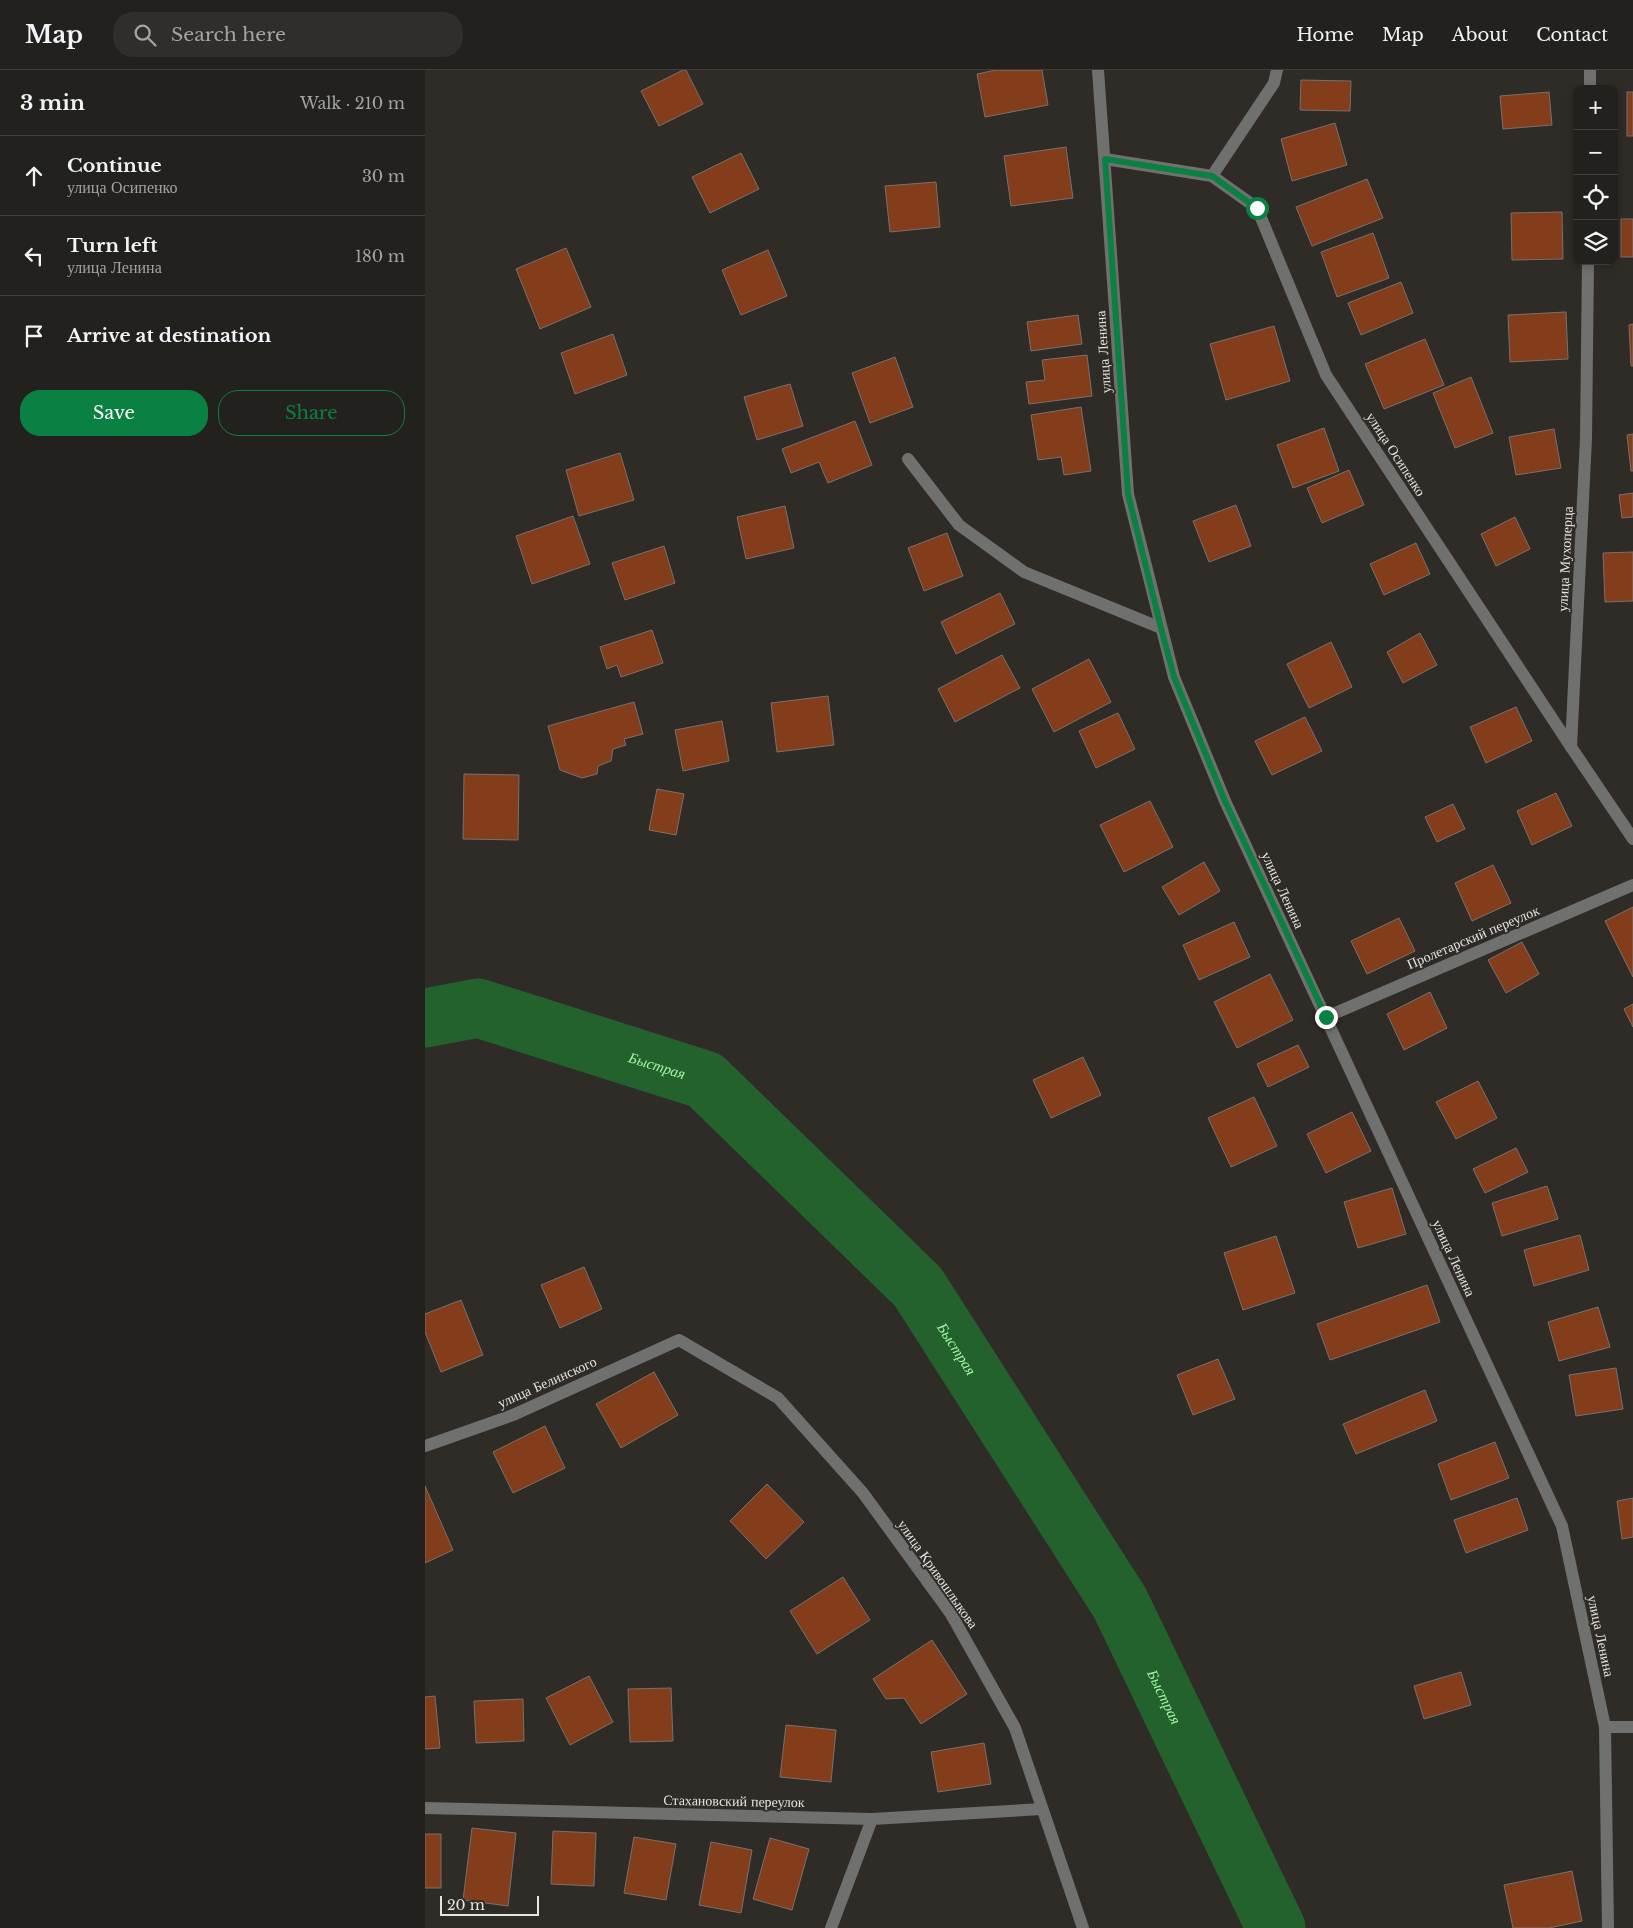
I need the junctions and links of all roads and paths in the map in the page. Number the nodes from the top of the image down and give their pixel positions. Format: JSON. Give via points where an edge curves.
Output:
{"nodes":[{"id":1,"x":1098,"y":70,"type":"edge"},
{"id":2,"x":1277,"y":70,"type":"edge"},
{"id":3,"x":1590,"y":70,"type":"edge"},
{"id":4,"x":1590,"y":85,"type":"edge"},
{"id":5,"x":1105,"y":159,"type":"junction"},
{"id":6,"x":1212,"y":176,"type":"junction"},
{"id":7,"x":1588,"y":265,"type":"edge"},
{"id":8,"x":909,"y":459,"type":"dead end"},
{"id":9,"x":1161,"y":628,"type":"junction"},
{"id":10,"x":1571,"y":747,"type":"junction"},
{"id":11,"x":1633,"y":839,"type":"edge"},
{"id":12,"x":1633,"y":885,"type":"edge"},
{"id":13,"x":1326,"y":1017,"type":"junction"},
{"id":14,"x":679,"y":1340,"type":"joint"},
{"id":15,"x":425,"y":1446,"type":"edge"},
{"id":16,"x":1605,"y":1727,"type":"junction"},
{"id":17,"x":1633,"y":1727,"type":"edge"},
{"id":18,"x":425,"y":1808,"type":"edge"},
{"id":19,"x":1042,"y":1809,"type":"junction"},
{"id":20,"x":873,"y":1819,"type":"junction"},
{"id":21,"x":831,"y":1928,"type":"edge"},
{"id":22,"x":1083,"y":1928,"type":"edge"},
{"id":23,"x":1608,"y":1928,"type":"edge"}],
"edges":[{"from":1,"to":5,"type":"street","name":"улица Ленина"},
{"from":2,"to":6,"type":"street","via":[[1274,83]]},
{"from":3,"to":4,"type":"street"},
{"from":5,"to":6,"type":"street","name":"улица Осипенко"},
{"from":5,"to":9,"type":"street","name":"улица Ленина","via":[[1128,494]]},
{"from":6,"to":10,"type":"street","name":"улица Осипенко","via":[[1257,208],[1326,375]]},
{"from":7,"to":10,"type":"street","name":"улица Мухоперца","via":[[1586,438]]},
{"from":8,"to":9,"type":"street","via":[[959,526],[1024,572]]},
{"from":9,"to":13,"type":"street","name":"улица Ленина","via":[[1174,677],[1225,801]]},
{"from":10,"to":11,"type":"street"},
{"from":12,"to":13,"type":"street","name":"Пролетарский переулок"},
{"from":13,"to":16,"type":"street","name":"улица Ленина","via":[[1562,1526]]},
{"from":14,"to":15,"type":"street","name":"улица Белинского","via":[[513,1415]]},
{"from":14,"to":19,"type":"street","name":"улица Кривошлыкова","via":[[778,1398],[863,1493],[951,1614],[1015,1728]]},
{"from":16,"to":17,"type":"street"},
{"from":16,"to":23,"type":"street","name":"улица Ленина"},
{"from":18,"to":20,"type":"street","name":"Стахановский переулок"},
{"from":19,"to":20,"type":"street","name":"Стахановский переулок"},
{"from":19,"to":22,"type":"street","name":"улица Кривошлыкова"},
{"from":20,"to":21,"type":"street"}]}
